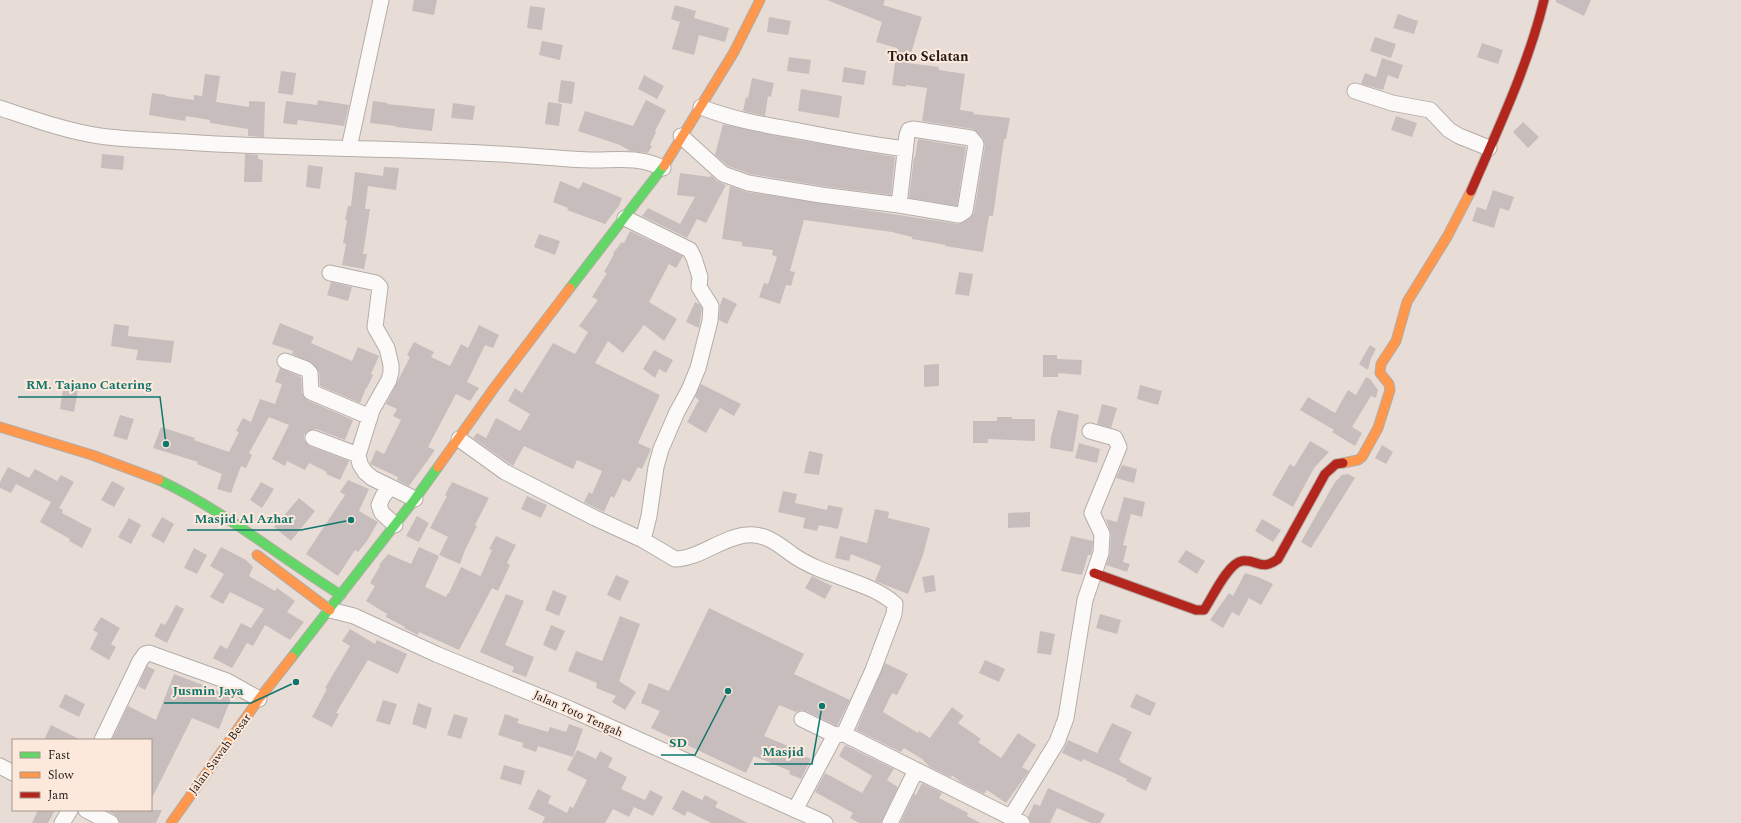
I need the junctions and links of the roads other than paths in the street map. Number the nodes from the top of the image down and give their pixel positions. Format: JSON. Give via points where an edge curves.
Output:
{"nodes":[{"id":1,"x":380,"y":0,"type":"edge"},
{"id":2,"x":760,"y":0,"type":"edge"},
{"id":3,"x":1544,"y":0,"type":"edge"},
{"id":4,"x":1355,"y":91,"type":"dead end"},
{"id":5,"x":701,"y":107,"type":"junction"},
{"id":6,"x":0,"y":108,"type":"edge"},
{"id":7,"x":681,"y":136,"type":"junction"},
{"id":8,"x":349,"y":148,"type":"junction"},
{"id":9,"x":1489,"y":148,"type":"junction"},
{"id":10,"x":905,"y":149,"type":"junction"},
{"id":11,"x":663,"y":168,"type":"junction"},
{"id":12,"x":899,"y":205,"type":"junction"},
{"id":13,"x":624,"y":218,"type":"junction"},
{"id":14,"x":330,"y":273,"type":"dead end"},
{"id":15,"x":285,"y":361,"type":"dead end"},
{"id":16,"x":370,"y":417,"type":"junction"},
{"id":17,"x":0,"y":427,"type":"edge"},
{"id":18,"x":1090,"y":432,"type":"dead end"},
{"id":19,"x":313,"y":438,"type":"dead end"},
{"id":20,"x":459,"y":439,"type":"junction"},
{"id":21,"x":358,"y":455,"type":"junction"},
{"id":22,"x":390,"y":488,"type":"junction"},
{"id":23,"x":415,"y":500,"type":"junction"},
{"id":24,"x":395,"y":525,"type":"junction"},
{"id":25,"x":643,"y":540,"type":"junction"},
{"id":26,"x":248,"y":548,"type":"dead end"},
{"id":27,"x":1094,"y":573,"type":"junction"},
{"id":28,"x":341,"y":595,"type":"junction"},
{"id":29,"x":330,"y":610,"type":"junction"},
{"id":30,"x":354,"y":616,"type":"junction"},
{"id":31,"x":259,"y":699,"type":"junction"},
{"id":32,"x":802,"y":720,"type":"dead end"},
{"id":33,"x":840,"y":735,"type":"junction"},
{"id":34,"x":102,"y":739,"type":"edge"},
{"id":35,"x":0,"y":766,"type":"edge"},
{"id":36,"x":916,"y":770,"type":"junction"},
{"id":37,"x":12,"y":772,"type":"edge"},
{"id":38,"x":795,"y":810,"type":"junction"},
{"id":39,"x":69,"y":811,"type":"edge"},
{"id":40,"x":88,"y":811,"type":"edge"},
{"id":41,"x":1017,"y":820,"type":"edge"},
{"id":42,"x":62,"y":823,"type":"edge"},
{"id":43,"x":111,"y":823,"type":"edge"},
{"id":44,"x":171,"y":823,"type":"edge"},
{"id":45,"x":824,"y":823,"type":"edge"},
{"id":46,"x":890,"y":823,"type":"edge"}],
"edges":[{"from":1,"to":8,"type":"street"},
{"from":2,"to":5,"type":"main road","name":"Jalan Sawah Besar","via":[[734,52]]},
{"from":3,"to":9,"type":"main road","via":[[1538,24]]},
{"from":4,"to":9,"type":"street","via":[[1392,103],[1430,110],[1458,136]]},
{"from":5,"to":7,"type":"main road","name":"Jalan Sawah Besar"},
{"from":5,"to":10,"type":"street","via":[[747,122]]},
{"from":6,"to":8,"type":"street","via":[[63,128],[101,136],[255,147]]},
{"from":7,"to":11,"type":"main road","name":"Jalan Sawah Besar"},
{"from":7,"to":12,"type":"street","via":[[723,174],[748,183]]},
{"from":8,"to":11,"type":"street","via":[[487,152],[590,160],[637,159]]},
{"from":9,"to":27,"type":"main road","via":[[1455,223],[1406,302],[1396,341],[1381,364],[1380,372],[1391,387],[1378,428],[1362,458],[1336,464],[1325,474],[1278,559],[1265,566],[1238,562],[1204,610],[1200,611]]},
{"from":10,"to":12,"type":"street"},
{"from":10,"to":12,"type":"street","via":[[907,135],[913,129],[972,138],[976,144],[963,214]]},
{"from":11,"to":13,"type":"main road","name":"Jalan Sawah Besar"},
{"from":13,"to":20,"type":"main road","name":"Jalan Sawah Besar","via":[[494,388]]},
{"from":13,"to":25,"type":"street","via":[[690,250],[700,277],[699,287],[711,306],[710,321],[698,368],[661,449]]},
{"from":14,"to":16,"type":"street","via":[[380,287],[374,327],[387,348],[391,372]]},
{"from":15,"to":16,"type":"street","via":[[310,373],[310,392]]},
{"from":16,"to":21,"type":"street"},
{"from":17,"to":28,"type":"main road","via":[[100,457],[216,510]]},
{"from":18,"to":27,"type":"street","via":[[1115,438],[1119,447],[1092,513],[1102,534],[1101,553]]},
{"from":19,"to":21,"type":"street"},
{"from":20,"to":23,"type":"main road","name":"Jalan Sawah Besar"},
{"from":20,"to":25,"type":"street","via":[[505,472]]},
{"from":21,"to":22,"type":"street","via":[[365,472]]},
{"from":22,"to":23,"type":"street"},
{"from":22,"to":24,"type":"street","via":[[383,496],[379,509]]},
{"from":23,"to":24,"type":"main road","name":"Jalan Sawah Besar"},
{"from":24,"to":28,"type":"main road","name":"Jalan Sawah Besar"},
{"from":25,"to":33,"type":"street","via":[[670,557],[681,559],[734,536],[759,535],[780,544],[816,568],[873,590],[895,604],[894,614],[873,670]]},
{"from":26,"to":29,"type":"main road"},
{"from":27,"to":41,"type":"street","via":[[1085,600],[1066,718]]},
{"from":28,"to":29,"type":"main road","name":"Jalan Sawah Besar"},
{"from":28,"to":30,"type":"street"},
{"from":29,"to":30,"type":"street","name":"Jalan Toto Tengah"},
{"from":29,"to":31,"type":"main road","name":"Jalan Sawah Besar"},
{"from":30,"to":38,"type":"street","name":"Jalan Toto Tengah"},
{"from":31,"to":34,"type":"street","via":[[227,681],[149,653],[145,654]]},
{"from":31,"to":44,"type":"main road","name":"Jalan Sawah Besar"},
{"from":32,"to":33,"type":"street"},
{"from":33,"to":36,"type":"street"},
{"from":33,"to":38,"type":"street"},
{"from":35,"to":37,"type":"street"},
{"from":36,"to":41,"type":"street"},
{"from":36,"to":46,"type":"street"},
{"from":38,"to":45,"type":"street","name":"Jalan Toto Tengah"},
{"from":39,"to":42,"type":"street"},
{"from":40,"to":43,"type":"street"}]}
